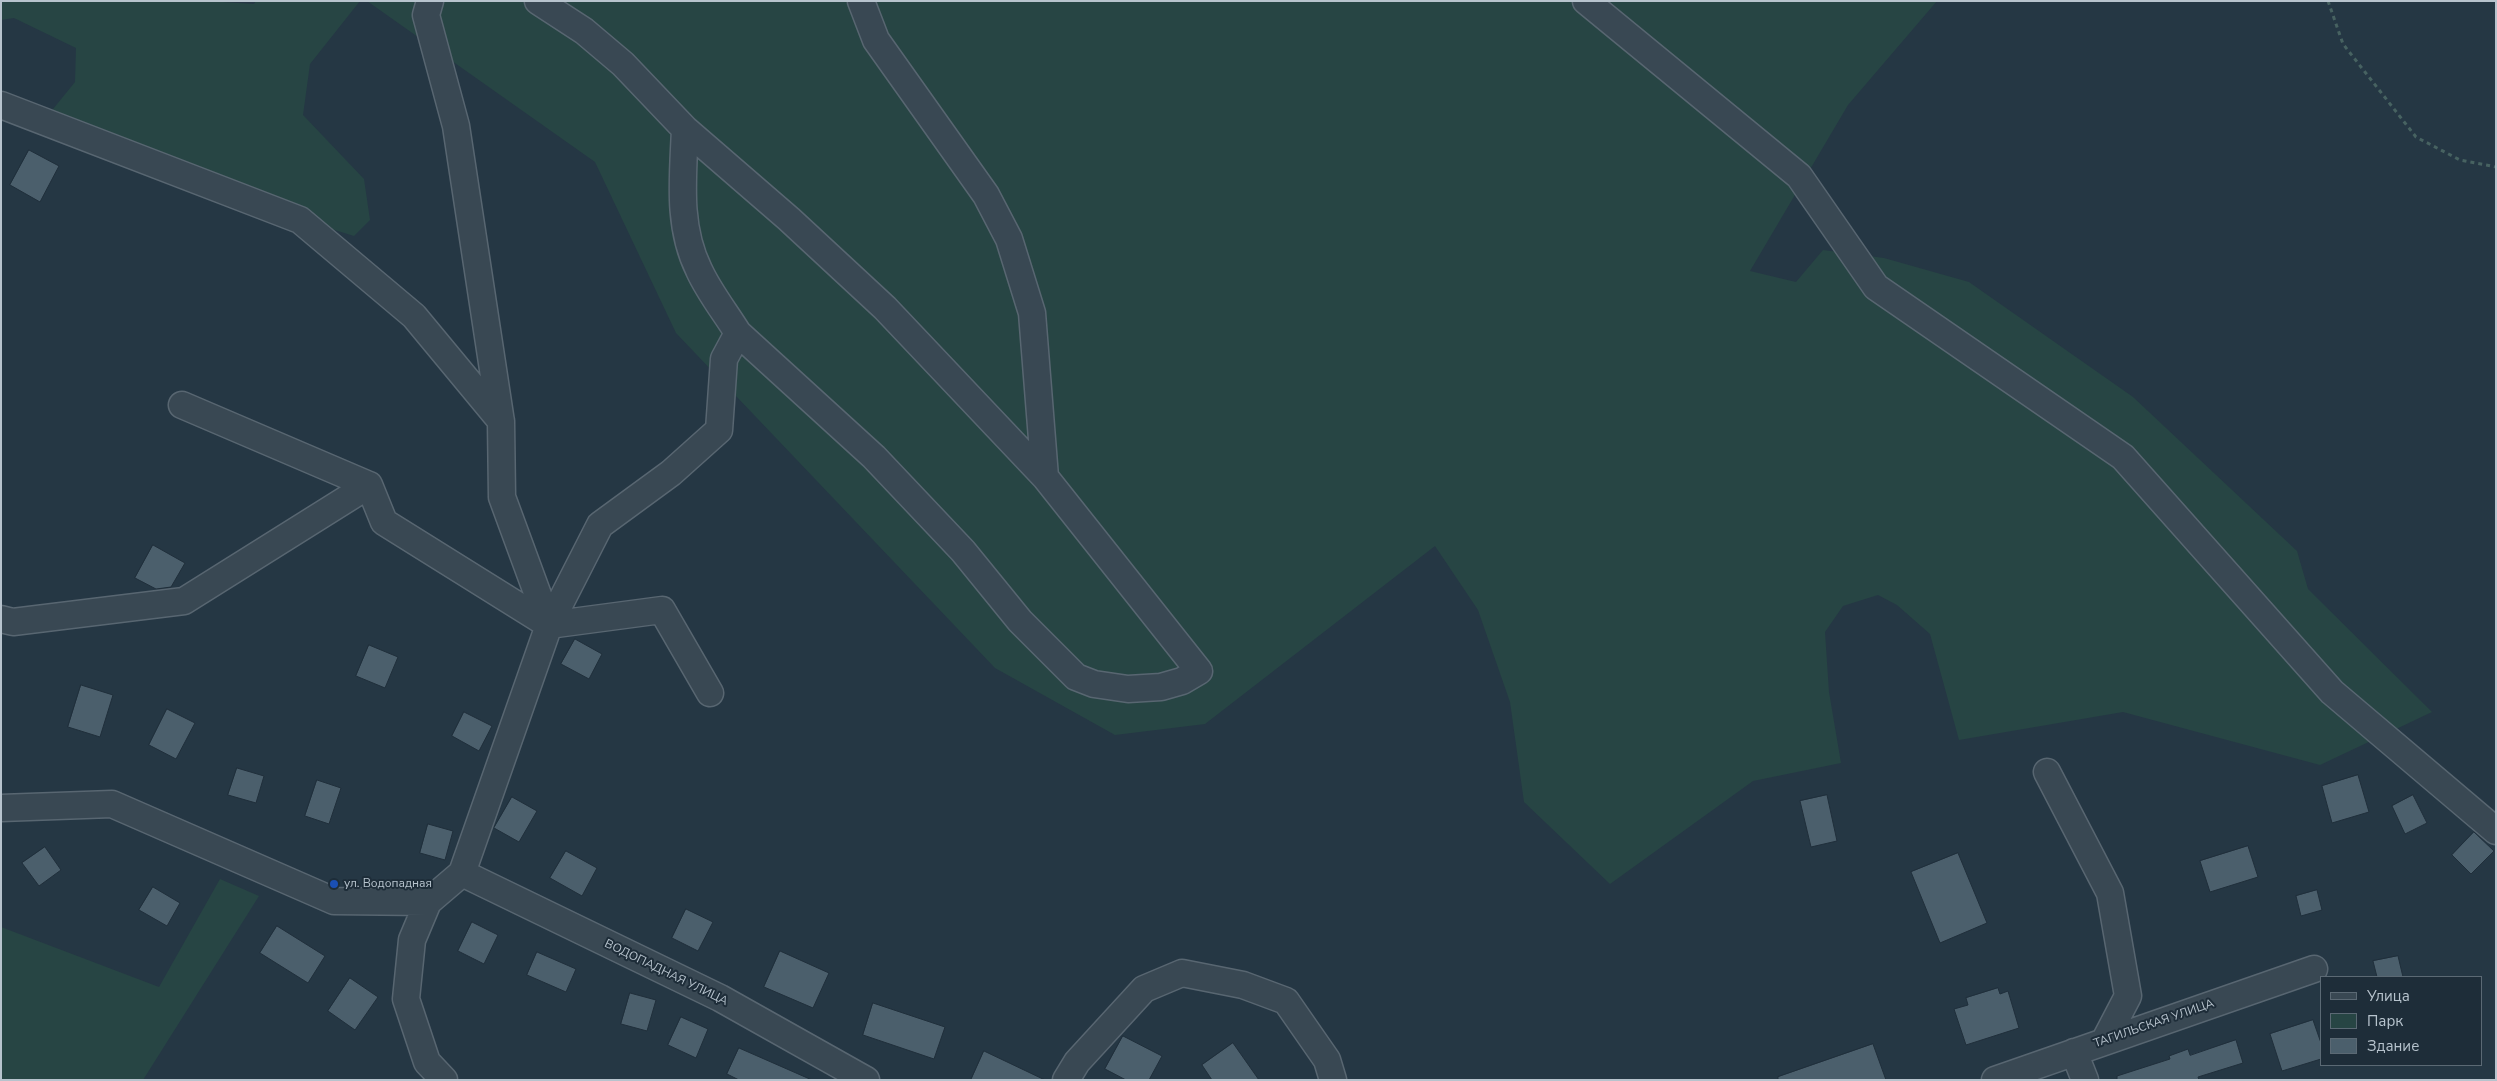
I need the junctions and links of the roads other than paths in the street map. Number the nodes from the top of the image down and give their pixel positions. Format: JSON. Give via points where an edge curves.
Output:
{"nodes":[{"id":1,"x":430,"y":1,"type":"edge"},
{"id":2,"x":538,"y":1,"type":"edge"},
{"id":3,"x":861,"y":1,"type":"edge"},
{"id":4,"x":1586,"y":1,"type":"edge"},
{"id":5,"x":1,"y":105,"type":"edge"},
{"id":6,"x":686,"y":129,"type":"junction"},
{"id":7,"x":738,"y":333,"type":"junction"},
{"id":8,"x":182,"y":405,"type":"dead end"},
{"id":9,"x":501,"y":422,"type":"junction"},
{"id":10,"x":1045,"y":477,"type":"junction"},
{"id":11,"x":370,"y":485,"type":"junction"},
{"id":12,"x":1,"y":619,"type":"edge"},
{"id":13,"x":549,"y":625,"type":"junction"},
{"id":14,"x":710,"y":693,"type":"dead end"},
{"id":15,"x":2046,"y":772,"type":"dead end"},
{"id":16,"x":1,"y":808,"type":"edge"},
{"id":17,"x":2496,"y":831,"type":"edge"},
{"id":18,"x":462,"y":874,"type":"junction"},
{"id":19,"x":428,"y":902,"type":"junction"},
{"id":20,"x":2314,"y":969,"type":"dead end"},
{"id":21,"x":2104,"y":1042,"type":"junction"},
{"id":22,"x":2074,"y":1052,"type":"junction"},
{"id":23,"x":444,"y":1080,"type":"edge"},
{"id":24,"x":866,"y":1080,"type":"edge"},
{"id":25,"x":1066,"y":1080,"type":"edge"},
{"id":26,"x":1333,"y":1080,"type":"edge"},
{"id":27,"x":1995,"y":1080,"type":"edge"},
{"id":28,"x":2085,"y":1080,"type":"edge"}],
"edges":[{"from":1,"to":9,"type":"street","via":[[426,15],[456,126]]},
{"from":2,"to":6,"type":"street","via":[[584,31],[623,64]]},
{"from":3,"to":10,"type":"street","via":[[876,40],[986,195],[1009,239],[1032,313]]},
{"from":4,"to":17,"type":"street","via":[[1799,176],[1876,287],[2123,457],[2332,692]]},
{"from":5,"to":9,"type":"street","via":[[300,220],[414,316]]},
{"from":6,"to":7,"type":"street","via":[[682,206],[686,235],[699,270]]},
{"from":6,"to":10,"type":"street","via":[[886,308]]},
{"from":7,"to":10,"type":"street","via":[[874,456],[963,551],[1026,628],[1076,677],[1094,684],[1128,689],[1161,687],[1200,671]]},
{"from":7,"to":13,"type":"street","via":[[724,359],[718,430],[671,473],[600,525]]},
{"from":8,"to":11,"type":"street"},
{"from":9,"to":13,"type":"street","via":[[502,497]]},
{"from":11,"to":12,"type":"street","via":[[184,601],[12,622]]},
{"from":11,"to":13,"type":"street","via":[[384,522]]},
{"from":13,"to":14,"type":"street","via":[[662,610]]},
{"from":13,"to":18,"type":"street"},
{"from":15,"to":21,"type":"street","via":[[2110,893],[2128,996]]},
{"from":16,"to":19,"type":"street","via":[[112,804],[334,901]]},
{"from":18,"to":19,"type":"street"},
{"from":18,"to":24,"type":"street","name":"ВОДОПАДНАЯ УЛИЦА","via":[[720,998]]},
{"from":19,"to":23,"type":"street","via":[[412,940],[406,999],[427,1062]]},
{"from":20,"to":21,"type":"street","name":"ТАГИЛЬСКАЯ УЛИЦА"},
{"from":21,"to":22,"type":"street","name":"ТАГИЛЬСКАЯ УЛИЦА"},
{"from":22,"to":27,"type":"street","name":"ТАГИЛЬСКАЯ УЛИЦА"},
{"from":22,"to":28,"type":"street"},
{"from":25,"to":26,"type":"street","via":[[1077,1062],[1144,989],[1182,973],[1244,985],[1286,1001],[1327,1060]]}]}
